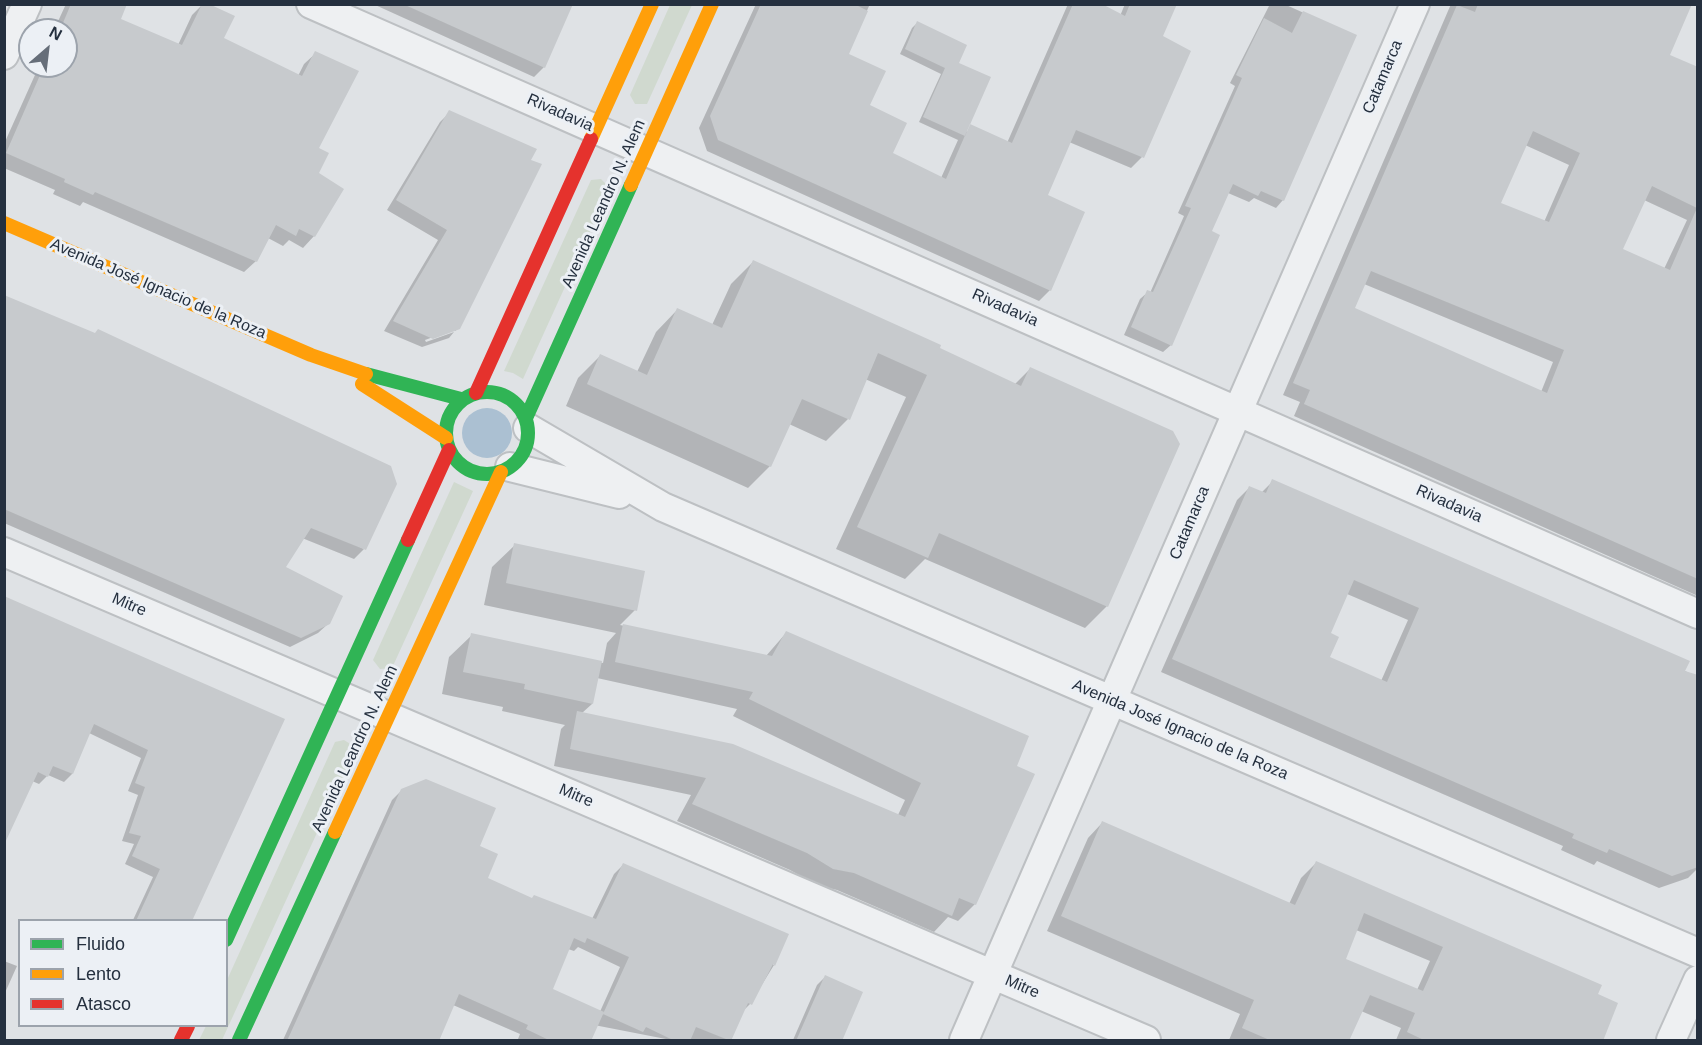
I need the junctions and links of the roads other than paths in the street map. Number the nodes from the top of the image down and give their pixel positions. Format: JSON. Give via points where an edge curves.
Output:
{"nodes":[{"id":1,"x":27,"y":4,"type":"edge"},
{"id":2,"x":311,"y":4,"type":"edge"},
{"id":3,"x":652,"y":4,"type":"edge"},
{"id":4,"x":712,"y":4,"type":"edge"},
{"id":5,"x":1415,"y":4,"type":"edge"},
{"id":6,"x":4,"y":55,"type":"edge"},
{"id":7,"x":596,"y":129,"type":"junction"},
{"id":8,"x":646,"y":151,"type":"junction"},
{"id":9,"x":4,"y":223,"type":"edge"},
{"id":10,"x":311,"y":355,"type":"junction"},
{"id":11,"x":476,"y":393,"type":"junction"},
{"id":12,"x":461,"y":399,"type":"junction"},
{"id":13,"x":1238,"y":410,"type":"junction"},
{"id":14,"x":527,"y":423,"type":"junction"},
{"id":15,"x":447,"y":444,"type":"junction"},
{"id":16,"x":505,"y":469,"type":"junction"},
{"id":17,"x":663,"y":507,"type":"junction"},
{"id":18,"x":4,"y":552,"type":"edge"},
{"id":19,"x":1698,"y":614,"type":"edge"},
{"id":20,"x":339,"y":694,"type":"junction"},
{"id":21,"x":1112,"y":701,"type":"junction"},
{"id":22,"x":388,"y":715,"type":"junction"},
{"id":23,"x":228,"y":936,"type":"edge"},
{"id":24,"x":1698,"y":953,"type":"edge"},
{"id":25,"x":993,"y":974,"type":"junction"},
{"id":26,"x":1698,"y":980,"type":"edge"},
{"id":27,"x":188,"y":1027,"type":"edge"},
{"id":28,"x":181,"y":1041,"type":"edge"},
{"id":29,"x":239,"y":1041,"type":"edge"},
{"id":30,"x":964,"y":1041,"type":"edge"},
{"id":31,"x":1146,"y":1041,"type":"edge"},
{"id":32,"x":1671,"y":1041,"type":"edge"}],
"edges":[{"from":1,"to":6,"type":"street"},
{"from":2,"to":7,"type":"street","name":"Rivadavia"},
{"from":3,"to":7,"type":"street"},
{"from":4,"to":8,"type":"street","name":"Avenida Leandro N. Alem"},
{"from":5,"to":13,"type":"street","name":"Catamarca"},
{"from":7,"to":8,"type":"street","name":"Rivadavia"},
{"from":7,"to":11,"type":"street"},
{"from":8,"to":13,"type":"street","name":"Rivadavia"},
{"from":8,"to":14,"type":"street","name":"Avenida Leandro N. Alem"},
{"from":9,"to":10,"type":"street","name":"Avenida José Ignacio de la Roza"},
{"from":10,"to":12,"type":"street","name":"Avenida José Ignacio de la Roza"},
{"from":10,"to":15,"type":"street","name":"Avenida José Ignacio de la Roza","via":[[396,405]]},
{"from":11,"to":12,"type":"street"},
{"from":11,"to":14,"type":"street","via":[[488,391],[511,399]]},
{"from":12,"to":15,"type":"street","via":[[448,417]]},
{"from":13,"to":19,"type":"street","name":"Rivadavia"},
{"from":13,"to":21,"type":"street","name":"Catamarca"},
{"from":14,"to":16,"type":"street","via":[[524,450]]},
{"from":14,"to":17,"type":"street","name":"Avenida José Ignacio de la Roza"},
{"from":15,"to":16,"type":"street","via":[[465,468],[489,474]]},
{"from":15,"to":20,"type":"street"},
{"from":16,"to":17,"type":"street","name":"Avenida José Ignacio de la Roza","via":[[582,484]]},
{"from":16,"to":22,"type":"street","name":"Avenida Leandro N. Alem"},
{"from":17,"to":21,"type":"street","name":"Avenida José Ignacio de la Roza"},
{"from":18,"to":20,"type":"street","name":"Mitre"},
{"from":20,"to":22,"type":"street","name":"Mitre"},
{"from":20,"to":23,"type":"street"},
{"from":21,"to":24,"type":"street","name":"Avenida José Ignacio de la Roza"},
{"from":21,"to":25,"type":"street","name":"Catamarca"},
{"from":22,"to":25,"type":"street","name":"Mitre"},
{"from":22,"to":29,"type":"street","name":"Avenida Leandro N. Alem"},
{"from":25,"to":30,"type":"street","name":"Catamarca"},
{"from":25,"to":31,"type":"street","name":"Mitre"},
{"from":26,"to":32,"type":"street"},
{"from":27,"to":28,"type":"street"}]}
